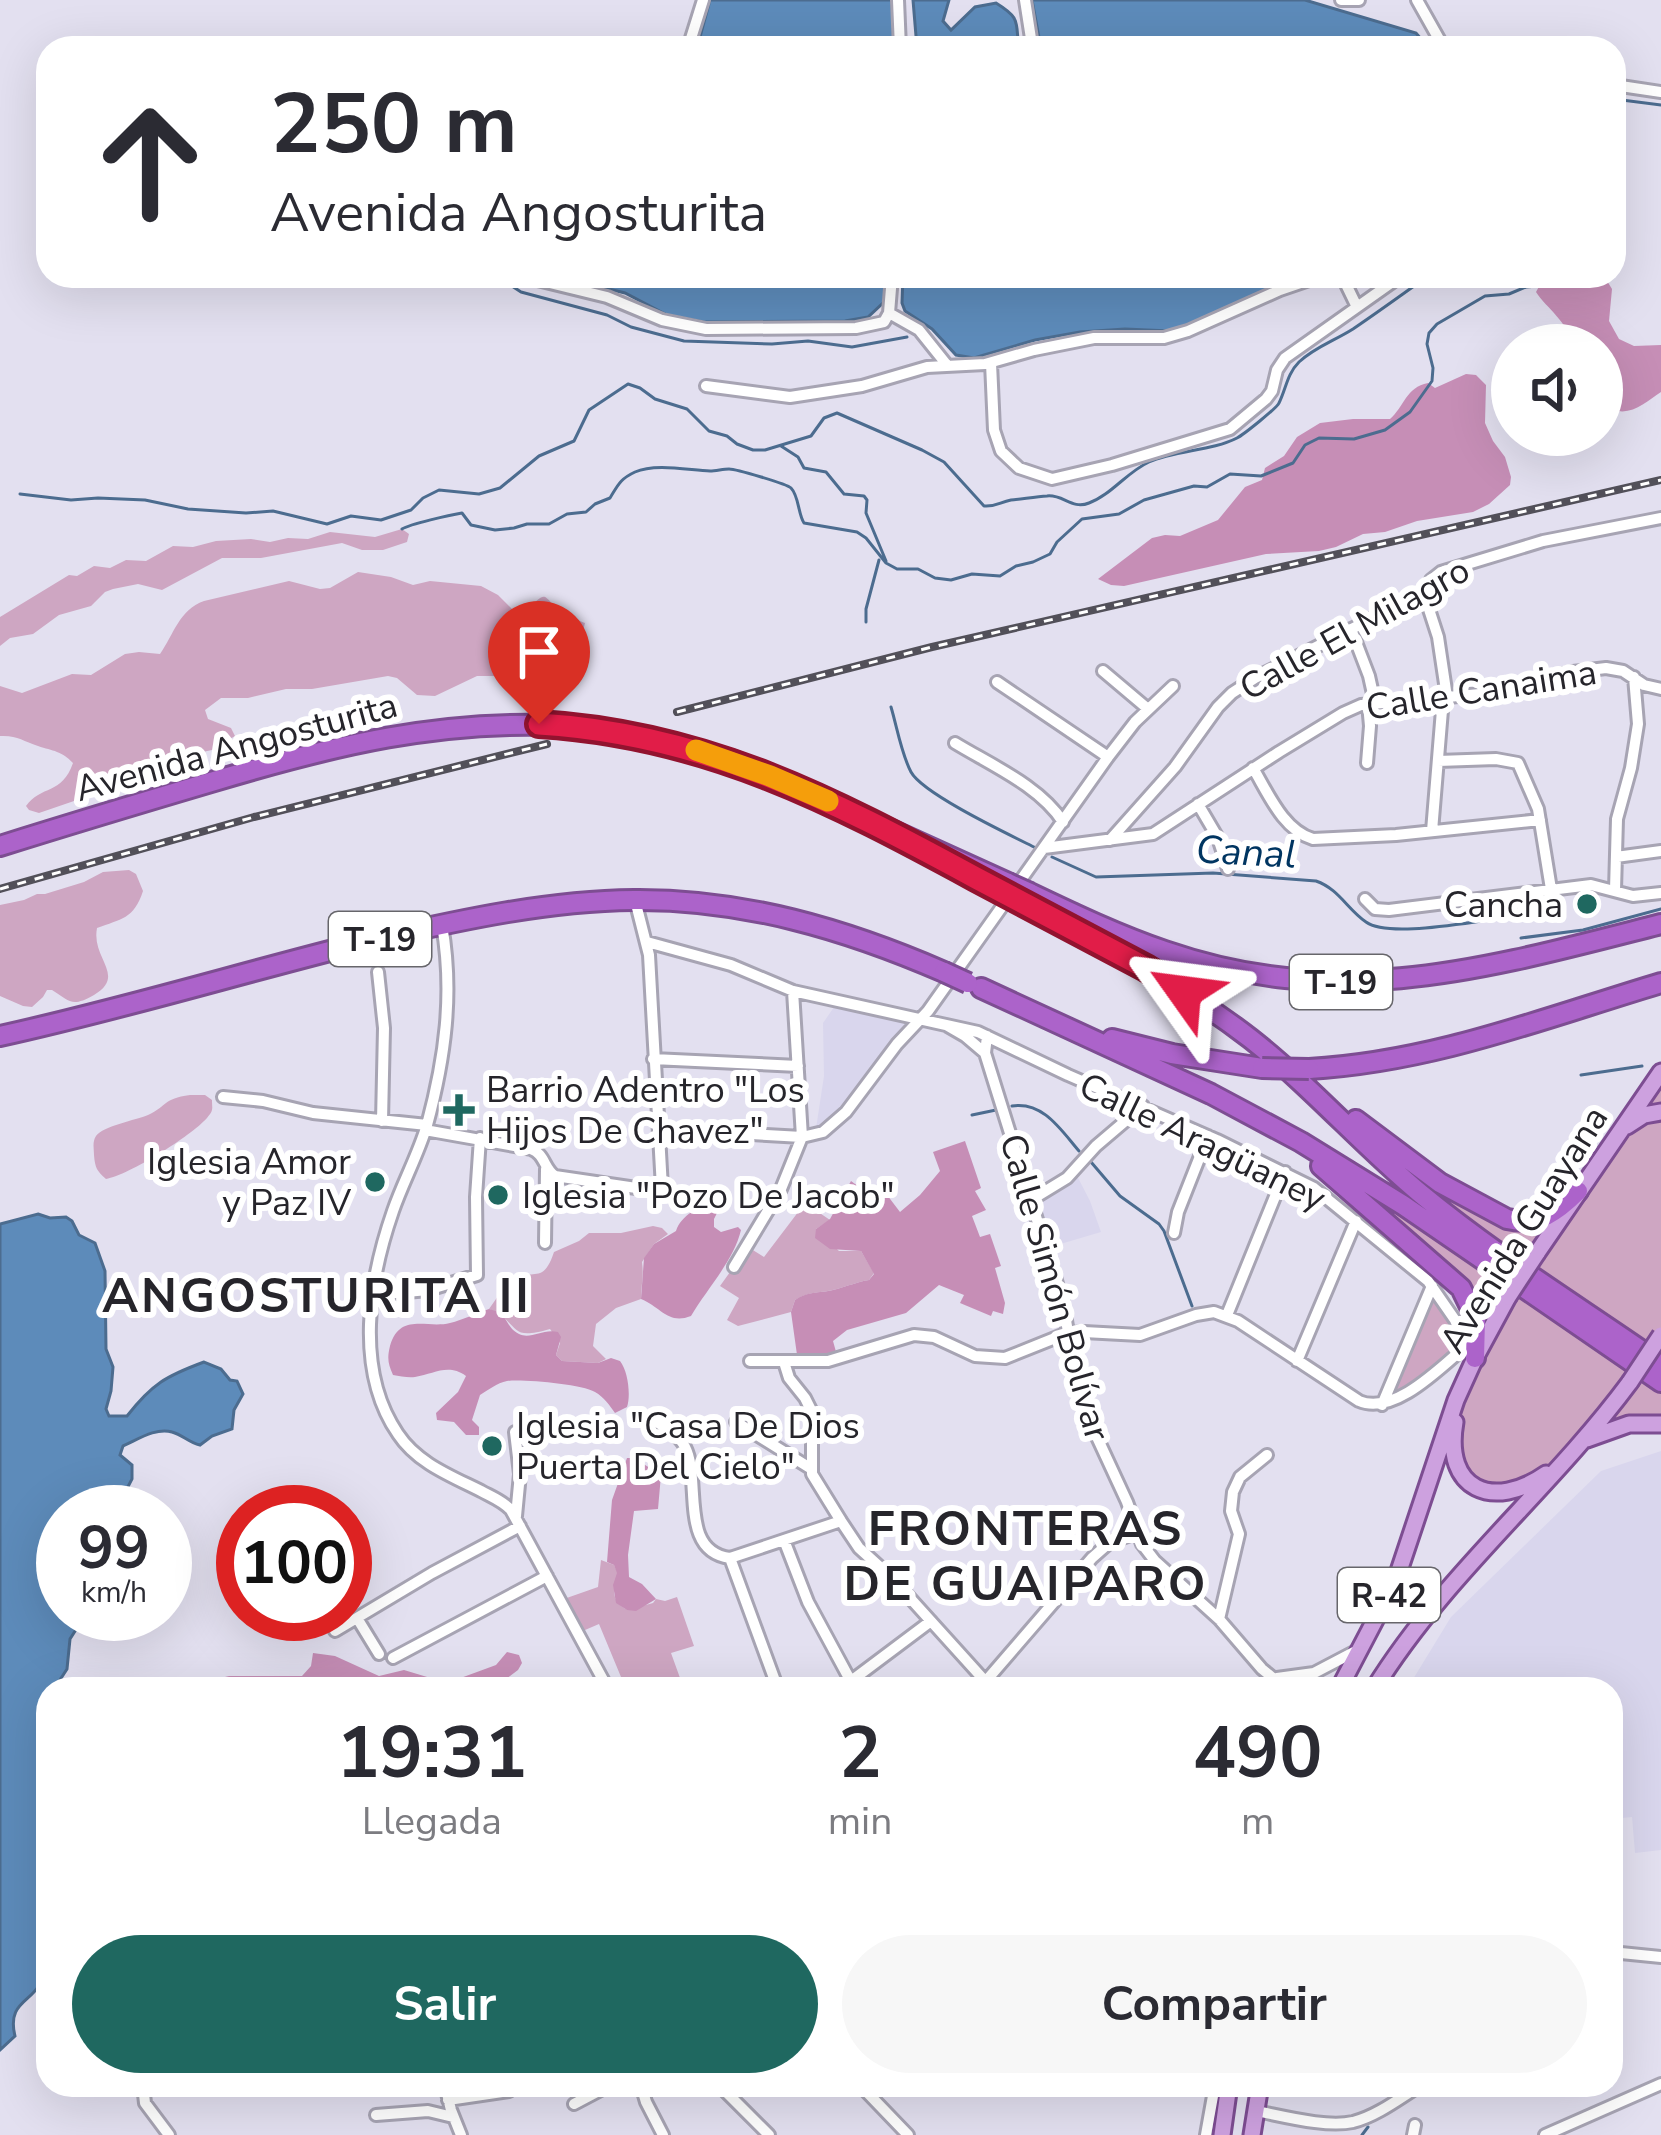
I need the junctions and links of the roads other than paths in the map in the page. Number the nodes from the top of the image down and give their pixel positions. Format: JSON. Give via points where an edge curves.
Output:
{"nodes":[{"id":1,"x":703,"y":0,"type":"edge"},
{"id":2,"x":898,"y":0,"type":"edge"},
{"id":3,"x":1025,"y":0,"type":"edge"},
{"id":4,"x":1341,"y":0,"type":"edge"},
{"id":5,"x":1359,"y":0,"type":"edge"},
{"id":6,"x":1417,"y":0,"type":"edge"},
{"id":7,"x":692,"y":36,"type":"edge"},
{"id":8,"x":900,"y":36,"type":"edge"},
{"id":9,"x":1031,"y":36,"type":"edge"},
{"id":10,"x":1437,"y":36,"type":"edge"},
{"id":11,"x":1626,"y":87,"type":"edge"},
{"id":12,"x":1661,"y":92,"type":"edge"},
{"id":13,"x":570,"y":288,"type":"edge"},
{"id":14,"x":891,"y":288,"type":"edge"},
{"id":15,"x":1286,"y":288,"type":"edge"},
{"id":16,"x":1348,"y":288,"type":"edge"},
{"id":17,"x":1384,"y":288,"type":"edge"},
{"id":18,"x":1357,"y":307,"type":"junction"},
{"id":19,"x":889,"y":314,"type":"junction"},
{"id":20,"x":991,"y":363,"type":"junction"},
{"id":21,"x":947,"y":365,"type":"junction"},
{"id":22,"x":706,"y":386,"type":"dead end"},
{"id":23,"x":1661,"y":518,"type":"edge"},
{"id":24,"x":1425,"y":596,"type":"junction"},
{"id":25,"x":1351,"y":629,"type":"junction"},
{"id":26,"x":1103,"y":671,"type":"dead end"},
{"id":27,"x":1634,"y":677,"type":"junction"},
{"id":28,"x":997,"y":682,"type":"dead end"},
{"id":29,"x":1173,"y":686,"type":"dead end"},
{"id":30,"x":1661,"y":689,"type":"edge"},
{"id":31,"x":1445,"y":698,"type":"junction"},
{"id":32,"x":1371,"y":704,"type":"junction"},
{"id":33,"x":1148,"y":709,"type":"junction"},
{"id":34,"x":955,"y":743,"type":"dead end"},
{"id":35,"x":1108,"y":757,"type":"junction"},
{"id":36,"x":1438,"y":761,"type":"junction"},
{"id":37,"x":1367,"y":763,"type":"dead end"},
{"id":38,"x":1252,"y":768,"type":"junction"},
{"id":39,"x":1198,"y":804,"type":"junction"},
{"id":40,"x":1540,"y":820,"type":"junction"},
{"id":41,"x":1060,"y":826,"type":"junction"},
{"id":42,"x":1432,"y":831,"type":"junction"},
{"id":43,"x":1110,"y":840,"type":"junction"},
{"id":44,"x":0,"y":846,"type":"edge"},
{"id":45,"x":1048,"y":847,"type":"junction"},
{"id":46,"x":1661,"y":851,"type":"edge"},
{"id":47,"x":1616,"y":857,"type":"junction"},
{"id":48,"x":1228,"y":869,"type":"dead end"},
{"id":49,"x":1551,"y":889,"type":"junction"},
{"id":50,"x":1615,"y":890,"type":"junction"},
{"id":51,"x":1661,"y":893,"type":"edge"},
{"id":52,"x":1026,"y":898,"type":"junction"},
{"id":53,"x":1365,"y":899,"type":"dead end"},
{"id":54,"x":635,"y":900,"type":"junction"},
{"id":55,"x":1661,"y":924,"type":"edge"},
{"id":56,"x":442,"y":925,"type":"junction"},
{"id":57,"x":646,"y":942,"type":"junction"},
{"id":58,"x":378,"y":972,"type":"dead end"},
{"id":59,"x":1661,"y":983,"type":"edge"},
{"id":60,"x":974,"y":985,"type":"junction"},
{"id":61,"x":793,"y":991,"type":"junction"},
{"id":62,"x":927,"y":1022,"type":"junction"},
{"id":63,"x":0,"y":1036,"type":"edge"},
{"id":64,"x":987,"y":1036,"type":"junction"},
{"id":65,"x":985,"y":1053,"type":"junction"},
{"id":66,"x":653,"y":1059,"type":"junction"},
{"id":67,"x":1269,"y":1063,"type":"junction"},
{"id":68,"x":797,"y":1066,"type":"junction"},
{"id":69,"x":1661,"y":1072,"type":"edge"},
{"id":70,"x":223,"y":1096,"type":"dead end"},
{"id":71,"x":1143,"y":1106,"type":"junction"},
{"id":72,"x":1661,"y":1112,"type":"edge"},
{"id":73,"x":382,"y":1120,"type":"junction"},
{"id":74,"x":1271,"y":1125,"type":"junction"},
{"id":75,"x":426,"y":1128,"type":"junction"},
{"id":76,"x":659,"y":1134,"type":"junction"},
{"id":77,"x":1616,"y":1135,"type":"junction"},
{"id":78,"x":1208,"y":1136,"type":"junction"},
{"id":79,"x":802,"y":1137,"type":"junction"},
{"id":80,"x":480,"y":1138,"type":"junction"},
{"id":81,"x":546,"y":1166,"type":"junction"},
{"id":82,"x":1285,"y":1172,"type":"junction"},
{"id":83,"x":1579,"y":1191,"type":"junction"},
{"id":84,"x":1031,"y":1200,"type":"junction"},
{"id":85,"x":1356,"y":1221,"type":"junction"},
{"id":86,"x":1174,"y":1233,"type":"dead end"},
{"id":87,"x":545,"y":1243,"type":"dead end"},
{"id":88,"x":734,"y":1267,"type":"dead end"},
{"id":89,"x":1432,"y":1286,"type":"junction"},
{"id":90,"x":373,"y":1295,"type":"junction"},
{"id":91,"x":1227,"y":1315,"type":"junction"},
{"id":92,"x":1068,"y":1334,"type":"junction"},
{"id":93,"x":1661,"y":1336,"type":"edge"},
{"id":94,"x":1470,"y":1357,"type":"junction"},
{"id":95,"x":750,"y":1361,"type":"dead end"},
{"id":96,"x":1298,"y":1361,"type":"junction"},
{"id":97,"x":784,"y":1362,"type":"junction"},
{"id":98,"x":1661,"y":1364,"type":"edge"},
{"id":99,"x":1661,"y":1382,"type":"edge"},
{"id":100,"x":1382,"y":1405,"type":"junction"},
{"id":101,"x":655,"y":1421,"type":"dead end"},
{"id":102,"x":736,"y":1422,"type":"dead end"},
{"id":103,"x":1661,"y":1424,"type":"edge"},
{"id":104,"x":612,"y":1431,"type":"dead end"},
{"id":105,"x":1579,"y":1446,"type":"junction"},
{"id":106,"x":1267,"y":1454,"type":"dead end"},
{"id":107,"x":810,"y":1468,"type":"junction"},
{"id":108,"x":841,"y":1521,"type":"junction"},
{"id":109,"x":518,"y":1522,"type":"junction"},
{"id":110,"x":1138,"y":1532,"type":"junction"},
{"id":111,"x":784,"y":1540,"type":"junction"},
{"id":112,"x":730,"y":1558,"type":"junction"},
{"id":113,"x":547,"y":1576,"type":"junction"},
{"id":114,"x":372,"y":1609,"type":"edge"},
{"id":115,"x":1220,"y":1619,"type":"junction"},
{"id":116,"x":931,"y":1621,"type":"junction"},
{"id":117,"x":371,"y":1641,"type":"edge"},
{"id":118,"x":1361,"y":1647,"type":"junction"},
{"id":119,"x":379,"y":1654,"type":"dead end"},
{"id":120,"x":392,"y":1658,"type":"dead end"},
{"id":121,"x":602,"y":1677,"type":"edge"},
{"id":122,"x":774,"y":1677,"type":"edge"},
{"id":123,"x":849,"y":1677,"type":"edge"},
{"id":124,"x":863,"y":1677,"type":"edge"},
{"id":125,"x":976,"y":1677,"type":"edge"},
{"id":126,"x":989,"y":1677,"type":"edge"},
{"id":127,"x":1273,"y":1677,"type":"edge"},
{"id":128,"x":1312,"y":1677,"type":"edge"},
{"id":129,"x":1345,"y":1677,"type":"edge"},
{"id":130,"x":1383,"y":1677,"type":"edge"},
{"id":131,"x":1623,"y":1953,"type":"edge"},
{"id":132,"x":1661,"y":1957,"type":"edge"},
{"id":133,"x":1659,"y":2090,"type":"edge"},
{"id":134,"x":144,"y":2097,"type":"edge"},
{"id":135,"x":447,"y":2097,"type":"edge"},
{"id":136,"x":468,"y":2097,"type":"edge"},
{"id":137,"x":587,"y":2097,"type":"edge"},
{"id":138,"x":646,"y":2097,"type":"edge"},
{"id":139,"x":731,"y":2097,"type":"edge"},
{"id":140,"x":872,"y":2097,"type":"edge"},
{"id":141,"x":1213,"y":2097,"type":"edge"},
{"id":142,"x":1227,"y":2097,"type":"edge"},
{"id":143,"x":1258,"y":2097,"type":"edge"},
{"id":144,"x":1402,"y":2097,"type":"edge"},
{"id":145,"x":448,"y":2100,"type":"junction"},
{"id":146,"x":574,"y":2104,"type":"dead end"},
{"id":147,"x":1256,"y":2111,"type":"junction"},
{"id":148,"x":376,"y":2115,"type":"dead end"},
{"id":149,"x":453,"y":2116,"type":"junction"},
{"id":150,"x":169,"y":2135,"type":"edge"},
{"id":151,"x":461,"y":2135,"type":"edge"},
{"id":152,"x":663,"y":2135,"type":"edge"},
{"id":153,"x":769,"y":2135,"type":"edge"},
{"id":154,"x":908,"y":2135,"type":"edge"},
{"id":155,"x":1206,"y":2135,"type":"edge"},
{"id":156,"x":1222,"y":2135,"type":"edge"},
{"id":157,"x":1252,"y":2135,"type":"edge"},
{"id":158,"x":1545,"y":2135,"type":"edge"}],
"edges":[{"from":1,"to":7,"type":"street"},
{"from":2,"to":8,"type":"street"},
{"from":3,"to":9,"type":"street"},
{"from":4,"to":5,"type":"street"},
{"from":6,"to":10,"type":"street"},
{"from":11,"to":12,"type":"street"},
{"from":13,"to":19,"type":"street","via":[[706,329],[856,328]]},
{"from":14,"to":19,"type":"street"},
{"from":15,"to":20,"type":"street","via":[[1175,336],[1094,338]]},
{"from":16,"to":18,"type":"street"},
{"from":17,"to":18,"type":"street"},
{"from":18,"to":20,"type":"street","via":[[1285,358],[1266,399],[1230,429],[1062,478],[1030,474],[1001,452]]},
{"from":19,"to":21,"type":"street","via":[[920,331]]},
{"from":20,"to":21,"type":"street"},
{"from":21,"to":22,"type":"street","via":[[790,397]]},
{"from":23,"to":24,"type":"street","name":"Calle El Milagro","via":[[1468,563],[1433,577]]},
{"from":24,"to":25,"type":"street","name":"Calle El Milagro"},
{"from":24,"to":31,"type":"street"},
{"from":25,"to":32,"type":"street"},
{"from":25,"to":43,"type":"street","name":"Calle El Milagro","via":[[1232,693]]},
{"from":26,"to":33,"type":"street"},
{"from":27,"to":30,"type":"street","name":"Calle Canaima"},
{"from":27,"to":31,"type":"street","name":"Calle Canaima","via":[[1591,669]]},
{"from":27,"to":47,"type":"street","via":[[1637,736]]},
{"from":28,"to":35,"type":"street"},
{"from":29,"to":33,"type":"street"},
{"from":31,"to":32,"type":"street","name":"Calle Canaima"},
{"from":31,"to":36,"type":"street"},
{"from":32,"to":37,"type":"street"},
{"from":32,"to":38,"type":"street","name":"Calle Canaima"},
{"from":33,"to":35,"type":"street"},
{"from":34,"to":41,"type":"street","via":[[1039,796]]},
{"from":35,"to":41,"type":"street"},
{"from":36,"to":40,"type":"street","via":[[1518,763]]},
{"from":36,"to":42,"type":"street"},
{"from":38,"to":39,"type":"street","name":"Calle Canaima"},
{"from":38,"to":42,"type":"street","via":[[1305,837]]},
{"from":39,"to":43,"type":"street","name":"Calle Canaima","via":[[1153,834]]},
{"from":39,"to":48,"type":"street"},
{"from":40,"to":42,"type":"street"},
{"from":40,"to":49,"type":"street"},
{"from":41,"to":45,"type":"street"},
{"from":43,"to":45,"type":"street","name":"Calle Canaima"},
{"from":44,"to":52,"type":"highway","name":"Avenida Angosturita","bridge":true,"via":[[384,736],[485,724],[571,726],[674,744],[770,776]]},
{"from":45,"to":62,"type":"street"},
{"from":46,"to":47,"type":"street"},
{"from":47,"to":50,"type":"street"},
{"from":49,"to":50,"type":"street"},
{"from":49,"to":53,"type":"street","via":[[1402,909],[1375,909]]},
{"from":50,"to":51,"type":"street"},
{"from":52,"to":55,"type":"highway","number":"T-19","via":[[1181,956],[1324,982],[1458,972]]},
{"from":52,"to":67,"type":"highway","via":[[1229,1023]]},
{"from":54,"to":56,"type":"highway","number":"T-19","via":[[548,905]]},
{"from":54,"to":57,"type":"street"},
{"from":54,"to":60,"type":"highway","number":"T-19","bridge":true,"via":[[791,918]]},
{"from":56,"to":63,"type":"highway","number":"T-19"},
{"from":56,"to":75,"type":"street","via":[[449,1006]]},
{"from":57,"to":61,"type":"street","name":"Calle Aragüaney","via":[[731,964]]},
{"from":57,"to":66,"type":"street"},
{"from":58,"to":73,"type":"street"},
{"from":59,"to":67,"type":"highway","number":"T-19","bridge":true,"via":[[1448,1049],[1309,1069]]},
{"from":60,"to":67,"type":"highway","number":"T-19","via":[[1131,1045]]},
{"from":60,"to":74,"type":"highway"},
{"from":61,"to":62,"type":"street","name":"Calle Aragüaney"},
{"from":61,"to":68,"type":"street"},
{"from":62,"to":64,"type":"street","name":"Calle Aragüaney"},
{"from":62,"to":65,"type":"street"},
{"from":62,"to":79,"type":"street","via":[[840,1120]]},
{"from":64,"to":65,"type":"street"},
{"from":64,"to":71,"type":"street","name":"Calle Aragüaney"},
{"from":65,"to":84,"type":"street","name":"Calle Simón Bolívar"},
{"from":66,"to":68,"type":"street"},
{"from":66,"to":76,"type":"street"},
{"from":67,"to":83,"type":"highway","via":[[1420,1170],[1507,1219],[1545,1218]]},
{"from":67,"to":98,"type":"highway","via":[[1422,1195]]},
{"from":68,"to":79,"type":"street"},
{"from":69,"to":77,"type":"main road","name":"Avenida Guayana","number":"R-42"},
{"from":70,"to":73,"type":"street"},
{"from":71,"to":78,"type":"street","name":"Calle Aragüaney"},
{"from":71,"to":84,"type":"street"},
{"from":72,"to":77,"type":"main road"},
{"from":73,"to":75,"type":"street"},
{"from":74,"to":94,"type":"highway","via":[[1462,1288],[1476,1318]]},
{"from":74,"to":99,"type":"highway"},
{"from":75,"to":80,"type":"street"},
{"from":75,"to":90,"type":"street","via":[[391,1216]]},
{"from":76,"to":79,"type":"street"},
{"from":76,"to":81,"type":"street","via":[[662,1188],[556,1176]]},
{"from":77,"to":83,"type":"main road","name":"Avenida Guayana","number":"R-42"},
{"from":78,"to":82,"type":"street","name":"Calle Aragüaney"},
{"from":78,"to":86,"type":"street"},
{"from":79,"to":88,"type":"street"},
{"from":80,"to":81,"type":"street","via":[[536,1151]]},
{"from":80,"to":90,"type":"street","via":[[477,1274]]},
{"from":81,"to":87,"type":"street"},
{"from":82,"to":85,"type":"street","name":"Calle Aragüaney"},
{"from":82,"to":91,"type":"street"},
{"from":83,"to":94,"type":"main road","name":"Avenida Guayana","number":"R-42","bridge":true},
{"from":84,"to":92,"type":"street","name":"Calle Simón Bolívar"},
{"from":85,"to":89,"type":"street","name":"Calle Aragüaney"},
{"from":85,"to":96,"type":"street"},
{"from":89,"to":94,"type":"street","name":"Calle Aragüaney"},
{"from":89,"to":100,"type":"street"},
{"from":90,"to":109,"type":"street","via":[[374,1380],[397,1433],[428,1463],[504,1503]]},
{"from":91,"to":92,"type":"street","via":[[1207,1312],[1140,1335]]},
{"from":91,"to":96,"type":"street"},
{"from":92,"to":97,"type":"street","via":[[1005,1358],[914,1335],[828,1361]]},
{"from":92,"to":110,"type":"street","name":"Calle Simón Bolívar","via":[[1084,1405]]},
{"from":93,"to":105,"type":"main road","number":"R-42","bridge":true},
{"from":94,"to":100,"type":"street"},
{"from":94,"to":105,"type":"main road","via":[[1452,1454],[1473,1485],[1499,1493],[1524,1487]]},
{"from":94,"to":118,"type":"main road","name":"Avenida Guayana","number":"R-42","via":[[1403,1562]]},
{"from":95,"to":97,"type":"street"},
{"from":96,"to":100,"type":"street","via":[[1359,1401]]},
{"from":97,"to":107,"type":"street","via":[[812,1412]]},
{"from":101,"to":112,"type":"street","via":[[687,1451],[703,1540]]},
{"from":102,"to":107,"type":"street"},
{"from":103,"to":105,"type":"main road","via":[[1629,1424]]},
{"from":104,"to":109,"type":"street","via":[[515,1432]]},
{"from":105,"to":130,"type":"main road","number":"R-42","via":[[1445,1590]]},
{"from":106,"to":115,"type":"street","via":[[1233,1492],[1240,1534]]},
{"from":107,"to":108,"type":"street"},
{"from":108,"to":111,"type":"street"},
{"from":108,"to":116,"type":"street"},
{"from":109,"to":113,"type":"street"},
{"from":109,"to":114,"type":"street"},
{"from":110,"to":115,"type":"street","name":"Calle Simón Bolívar","via":[[1148,1554]]},
{"from":110,"to":126,"type":"street","via":[[1092,1558]]},
{"from":111,"to":112,"type":"street"},
{"from":111,"to":123,"type":"street"},
{"from":112,"to":122,"type":"street"},
{"from":113,"to":120,"type":"street"},
{"from":113,"to":121,"type":"street"},
{"from":115,"to":127,"type":"street","name":"Calle Simón Bolívar"},
{"from":116,"to":124,"type":"street"},
{"from":116,"to":125,"type":"street"},
{"from":117,"to":119,"type":"street"},
{"from":118,"to":128,"type":"street","name":"Calle Simón Bolívar"},
{"from":118,"to":129,"type":"main road","name":"Avenida Guayana","number":"R-42"},
{"from":131,"to":132,"type":"street"},
{"from":133,"to":158,"type":"street"},
{"from":134,"to":150,"type":"street"},
{"from":135,"to":145,"type":"street"},
{"from":136,"to":145,"type":"street"},
{"from":137,"to":146,"type":"street"},
{"from":138,"to":152,"type":"street"},
{"from":139,"to":153,"type":"street"},
{"from":140,"to":154,"type":"street"},
{"from":141,"to":155,"type":"street"},
{"from":142,"to":156,"type":"main road"},
{"from":143,"to":147,"type":"main road"},
{"from":144,"to":147,"type":"street","via":[[1352,2122]]},
{"from":145,"to":149,"type":"street"},
{"from":147,"to":157,"type":"main road"},
{"from":148,"to":149,"type":"street"},
{"from":149,"to":151,"type":"street"}]}
